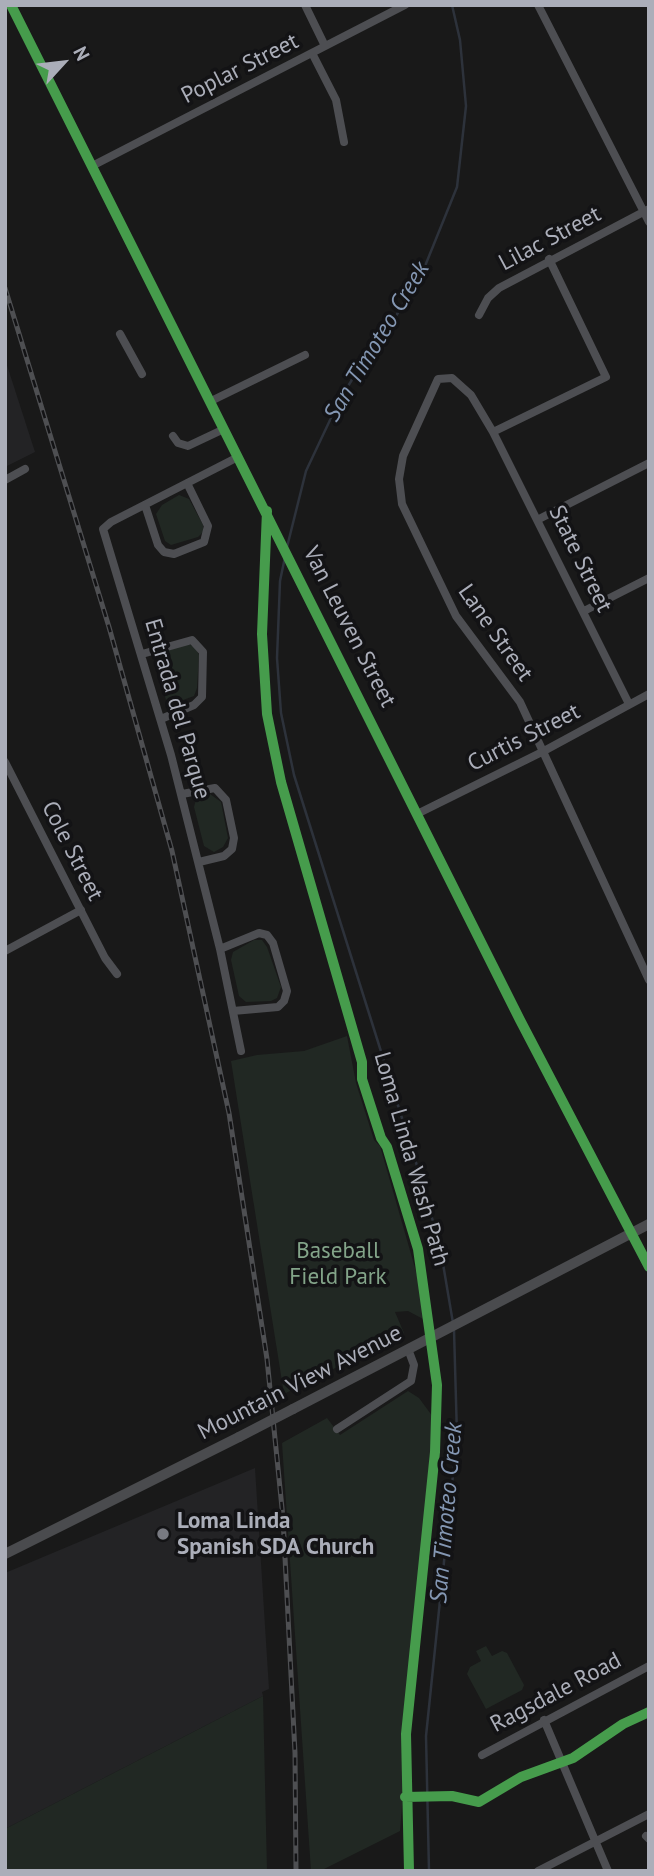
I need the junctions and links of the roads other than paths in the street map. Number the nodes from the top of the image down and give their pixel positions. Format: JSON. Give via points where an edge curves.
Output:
{"nodes":[{"id":1,"x":11,"y":5,"type":"edge"},
{"id":2,"x":305,"y":5,"type":"edge"},
{"id":3,"x":405,"y":5,"type":"edge"},
{"id":4,"x":538,"y":5,"type":"edge"},
{"id":5,"x":326,"y":47,"type":"junction"},
{"id":6,"x":312,"y":54,"type":"junction"},
{"id":7,"x":344,"y":142,"type":"dead end"},
{"id":8,"x":92,"y":166,"type":"junction"},
{"id":9,"x":646,"y":210,"type":"edge"},
{"id":10,"x":649,"y":222,"type":"edge"},
{"id":11,"x":549,"y":259,"type":"junction"},
{"id":12,"x":479,"y":315,"type":"dead end"},
{"id":13,"x":120,"y":334,"type":"dead end"},
{"id":14,"x":306,"y":355,"type":"dead end"},
{"id":15,"x":142,"y":374,"type":"dead end"},
{"id":16,"x":211,"y":401,"type":"junction"},
{"id":17,"x":225,"y":429,"type":"junction"},
{"id":18,"x":493,"y":432,"type":"junction"},
{"id":19,"x":173,"y":436,"type":"dead end"},
{"id":20,"x":238,"y":457,"type":"junction"},
{"id":21,"x":649,"y":463,"type":"edge"},
{"id":22,"x":25,"y":469,"type":"dead end"},
{"id":23,"x":5,"y":480,"type":"edge"},
{"id":24,"x":187,"y":483,"type":"junction"},
{"id":25,"x":145,"y":505,"type":"junction"},
{"id":26,"x":539,"y":519,"type":"junction"},
{"id":27,"x":649,"y":578,"type":"edge"},
{"id":28,"x":584,"y":611,"type":"junction"},
{"id":29,"x":142,"y":654,"type":"junction"},
{"id":30,"x":649,"y":694,"type":"edge"},
{"id":31,"x":629,"y":704,"type":"junction"},
{"id":32,"x":160,"y":719,"type":"junction"},
{"id":33,"x":542,"y":752,"type":"junction"},
{"id":34,"x":5,"y":762,"type":"edge"},
{"id":35,"x":182,"y":794,"type":"junction"},
{"id":36,"x":417,"y":814,"type":"junction"},
{"id":37,"x":199,"y":862,"type":"junction"},
{"id":38,"x":81,"y":910,"type":"junction"},
{"id":39,"x":220,"y":949,"type":"junction"},
{"id":40,"x":5,"y":951,"type":"edge"},
{"id":41,"x":117,"y":974,"type":"dead end"},
{"id":42,"x":649,"y":980,"type":"edge"},
{"id":43,"x":233,"y":1011,"type":"junction"},
{"id":44,"x":241,"y":1051,"type":"dead end"},
{"id":45,"x":649,"y":1224,"type":"edge"},
{"id":46,"x":631,"y":1232,"type":"junction"},
{"id":47,"x":649,"y":1267,"type":"edge"},
{"id":48,"x":408,"y":1349,"type":"junction"},
{"id":49,"x":337,"y":1429,"type":"dead end"},
{"id":50,"x":5,"y":1554,"type":"edge"},
{"id":51,"x":649,"y":1666,"type":"edge"},
{"id":52,"x":544,"y":1720,"type":"junction"},
{"id":53,"x":482,"y":1755,"type":"dead end"},
{"id":54,"x":649,"y":1814,"type":"edge"},
{"id":55,"x":597,"y":1840,"type":"junction"},
{"id":56,"x":538,"y":1871,"type":"edge"},
{"id":57,"x":608,"y":1871,"type":"edge"}],
"edges":[{"from":1,"to":8,"type":"street","name":"Van Leuven Street"},
{"from":2,"to":5,"type":"street"},
{"from":3,"to":5,"type":"street","name":"Poplar Street"},
{"from":4,"to":9,"type":"street"},
{"from":5,"to":6,"type":"street","name":"Poplar Street"},
{"from":6,"to":7,"type":"street","via":[[336,100]]},
{"from":6,"to":8,"type":"street","name":"Poplar Street"},
{"from":8,"to":16,"type":"street","name":"Van Leuven Street"},
{"from":9,"to":10,"type":"street"},
{"from":9,"to":11,"type":"street","name":"Lilac Street"},
{"from":11,"to":12,"type":"street","name":"Lilac Street","via":[[499,288]]},
{"from":11,"to":18,"type":"street","via":[[606,377]]},
{"from":13,"to":15,"type":"street"},
{"from":14,"to":16,"type":"street"},
{"from":16,"to":17,"type":"street","name":"Van Leuven Street"},
{"from":17,"to":19,"type":"street","via":[[188,446]]},
{"from":17,"to":20,"type":"street","name":"Van Leuven Street"},
{"from":18,"to":26,"type":"street","name":"State Street"},
{"from":18,"to":33,"type":"street","name":"Lane Street","via":[[471,395],[452,378],[438,379],[403,456],[402,504],[456,616],[520,702]]},
{"from":20,"to":24,"type":"street","name":"Entrada del Parque"},
{"from":20,"to":36,"type":"street","name":"Van Leuven Street"},
{"from":21,"to":26,"type":"street"},
{"from":22,"to":23,"type":"street"},
{"from":24,"to":25,"type":"street","name":"Entrada del Parque"},
{"from":24,"to":25,"type":"street","via":[[208,526],[204,542],[174,554],[164,552]]},
{"from":25,"to":29,"type":"street","name":"Entrada del Parque","via":[[103,529]]},
{"from":26,"to":28,"type":"street","name":"State Street"},
{"from":27,"to":28,"type":"street"},
{"from":28,"to":31,"type":"street","name":"State Street"},
{"from":29,"to":32,"type":"street","name":"Entrada del Parque"},
{"from":29,"to":32,"type":"street","via":[[192,640],[203,652],[202,697]]},
{"from":30,"to":31,"type":"street","name":"Curtis Street"},
{"from":31,"to":33,"type":"street","name":"Curtis Street"},
{"from":32,"to":35,"type":"street","name":"Entrada del Parque"},
{"from":33,"to":36,"type":"street","name":"Curtis Street"},
{"from":33,"to":42,"type":"street","name":"Lane Street"},
{"from":34,"to":38,"type":"street","name":"Cole Street"},
{"from":35,"to":37,"type":"street","name":"Entrada del Parque"},
{"from":35,"to":37,"type":"street","via":[[215,788],[226,800],[232,849],[224,856]]},
{"from":36,"to":46,"type":"street","name":"Van Leuven Street"},
{"from":37,"to":39,"type":"street","name":"Entrada del Parque"},
{"from":38,"to":40,"type":"street"},
{"from":38,"to":41,"type":"street","name":"Cole Street"},
{"from":39,"to":43,"type":"street","name":"Entrada del Parque"},
{"from":39,"to":43,"type":"street","via":[[258,933],[267,935],[287,991],[278,1007]]},
{"from":43,"to":44,"type":"street","name":"Entrada del Parque"},
{"from":45,"to":46,"type":"main road","name":"Mountain View Avenue"},
{"from":46,"to":47,"type":"street","name":"Van Leuven Street"},
{"from":46,"to":48,"type":"main road","name":"Mountain View Avenue"},
{"from":48,"to":49,"type":"street","via":[[414,1374],[411,1381]]},
{"from":48,"to":50,"type":"main road","name":"Mountain View Avenue","bridge":true},
{"from":51,"to":52,"type":"street","name":"Ragsdale Road"},
{"from":52,"to":53,"type":"street","name":"Ragsdale Road"},
{"from":52,"to":55,"type":"street"},
{"from":54,"to":55,"type":"street"},
{"from":55,"to":56,"type":"street"},
{"from":55,"to":57,"type":"street"}]}
